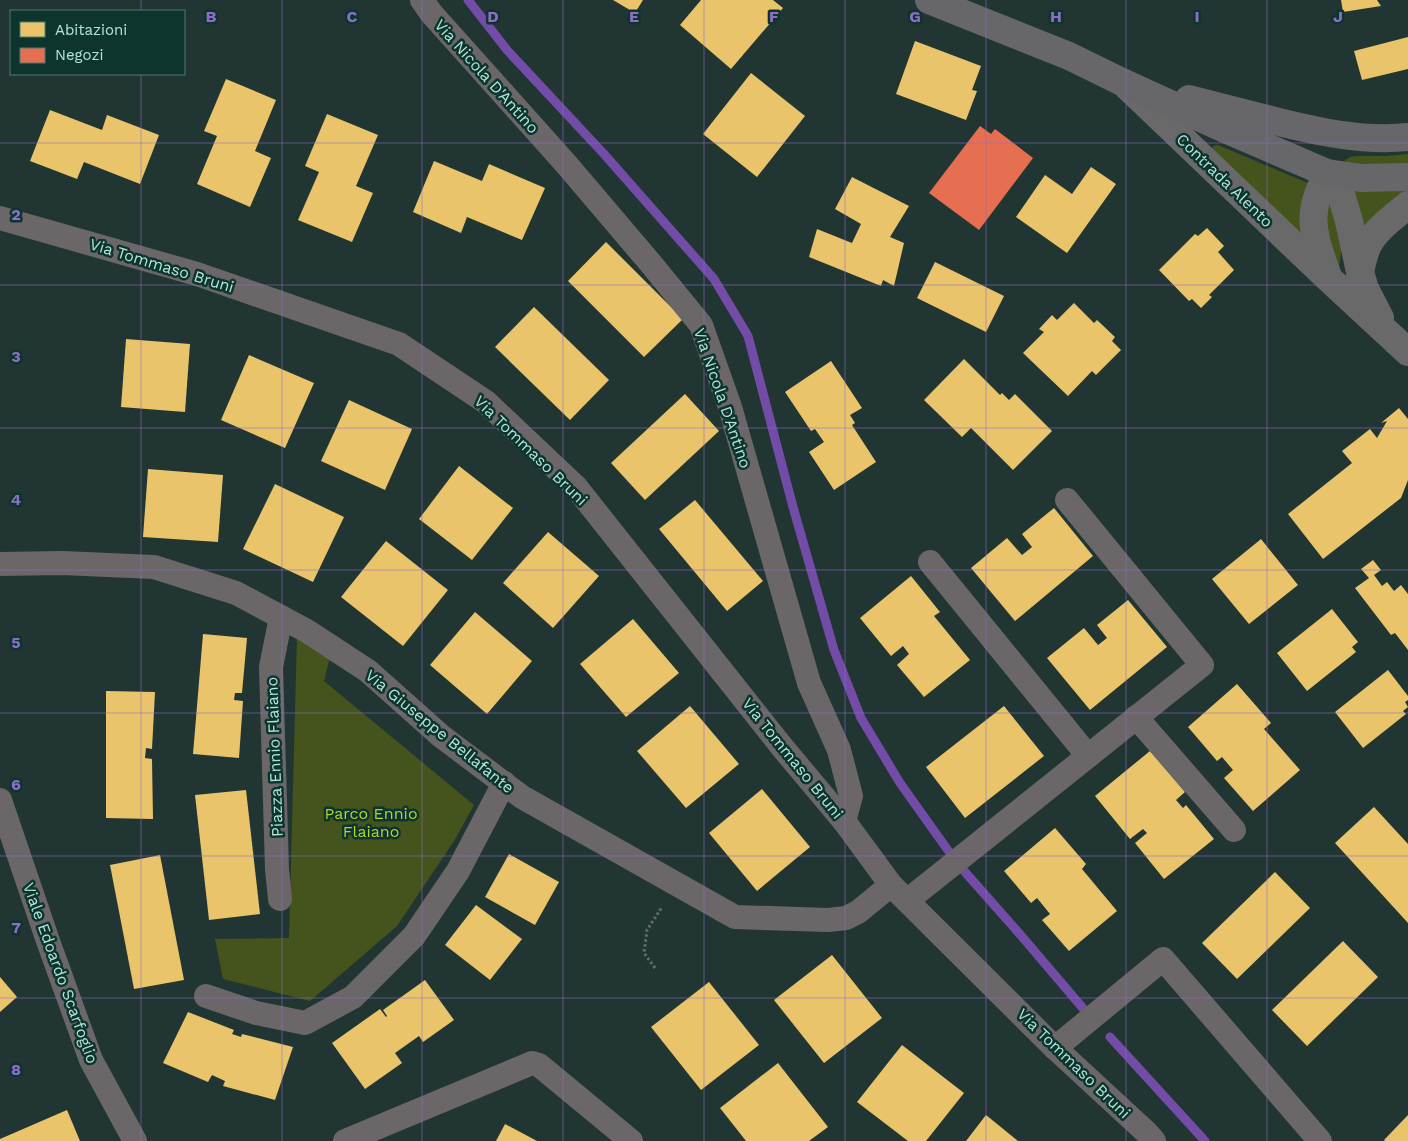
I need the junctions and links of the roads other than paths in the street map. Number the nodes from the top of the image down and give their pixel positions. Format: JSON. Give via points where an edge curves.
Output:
{"nodes":[{"id":1,"x":422,"y":0,"type":"edge"},
{"id":2,"x":929,"y":0,"type":"edge"},
{"id":3,"x":1122,"y":82,"type":"junction"},
{"id":4,"x":1284,"y":123,"type":"junction"},
{"id":5,"x":1408,"y":137,"type":"edge"},
{"id":6,"x":1376,"y":139,"type":"junction"},
{"id":7,"x":1327,"y":173,"type":"junction"},
{"id":8,"x":1408,"y":177,"type":"edge"},
{"id":9,"x":1408,"y":205,"type":"edge"},
{"id":10,"x":0,"y":218,"type":"edge"},
{"id":11,"x":1360,"y":272,"type":"junction"},
{"id":12,"x":1328,"y":278,"type":"junction"},
{"id":13,"x":1398,"y":343,"type":"edge"},
{"id":14,"x":1067,"y":500,"type":"dead end"},
{"id":15,"x":930,"y":562,"type":"dead end"},
{"id":16,"x":0,"y":564,"type":"edge"},
{"id":17,"x":281,"y":617,"type":"junction"},
{"id":18,"x":1136,"y":717,"type":"junction"},
{"id":19,"x":1088,"y":756,"type":"junction"},
{"id":20,"x":504,"y":784,"type":"junction"},
{"id":21,"x":0,"y":800,"type":"edge"},
{"id":22,"x":844,"y":821,"type":"junction"},
{"id":23,"x":1234,"y":830,"type":"dead end"},
{"id":24,"x":899,"y":893,"type":"junction"},
{"id":25,"x":280,"y":899,"type":"dead end"},
{"id":26,"x":206,"y":996,"type":"dead end"},
{"id":27,"x":1055,"y":1048,"type":"junction"},
{"id":28,"x":136,"y":1141,"type":"edge"},
{"id":29,"x":345,"y":1141,"type":"edge"},
{"id":30,"x":631,"y":1141,"type":"edge"},
{"id":31,"x":1154,"y":1141,"type":"edge"},
{"id":32,"x":1320,"y":1141,"type":"edge"}],
"edges":[{"from":1,"to":22,"type":"street","name":"Via Nicola D'Antino","via":[[702,325],[730,406],[809,683],[839,750],[851,796]]},
{"from":2,"to":3,"type":"main road","via":[[1069,56]]},
{"from":3,"to":4,"type":"main road"},
{"from":3,"to":7,"type":"main road"},
{"from":3,"to":12,"type":"main road","name":"Contrada Alento"},
{"from":4,"to":6,"type":"main road"},
{"from":4,"to":7,"type":"main road","via":[[1308,146]]},
{"from":5,"to":6,"type":"main road"},
{"from":6,"to":7,"type":"main road","via":[[1357,144],[1336,160]]},
{"from":7,"to":8,"type":"main road","via":[[1361,178]]},
{"from":7,"to":11,"type":"main road","name":"Contrada Alento","via":[[1341,194]]},
{"from":7,"to":12,"type":"main road","name":"Contrada Alento","via":[[1313,217]]},
{"from":9,"to":11,"type":"main road","via":[[1369,243]]},
{"from":10,"to":22,"type":"street","name":"Via Tommaso Bruni","via":[[197,274],[399,344],[486,402],[576,487]]},
{"from":11,"to":13,"type":"main road","name":"Contrada Alento","via":[[1365,289]]},
{"from":12,"to":13,"type":"main road","name":"Contrada Alento"},
{"from":14,"to":18,"type":"street","via":[[1202,665]]},
{"from":15,"to":19,"type":"street"},
{"from":16,"to":17,"type":"street","name":"Via Giuseppe Bellafante","via":[[154,567],[236,593]]},
{"from":17,"to":20,"type":"street","name":"Via Giuseppe Bellafante","via":[[368,671],[441,736]]},
{"from":17,"to":25,"type":"street","name":"Piazza Ennio Flaiano","via":[[271,667]]},
{"from":18,"to":19,"type":"street"},
{"from":18,"to":23,"type":"street"},
{"from":19,"to":24,"type":"street","via":[[944,870]]},
{"from":20,"to":24,"type":"street","name":"Via Giuseppe Bellafante","via":[[735,917],[846,918]]},
{"from":20,"to":26,"type":"street","via":[[458,871],[414,936],[352,997],[305,1024],[256,1013]]},
{"from":21,"to":28,"type":"street","name":"Viale Edoardo Scarfoglio","via":[[91,1060]]},
{"from":22,"to":24,"type":"street","name":"Via Tommaso Bruni"},
{"from":24,"to":27,"type":"street","name":"Via Tommaso Bruni"},
{"from":27,"to":31,"type":"street","name":"Via Tommaso Bruni"},
{"from":27,"to":32,"type":"street","via":[[1163,959]]},
{"from":29,"to":30,"type":"street","via":[[532,1063],[539,1064]]}]}
